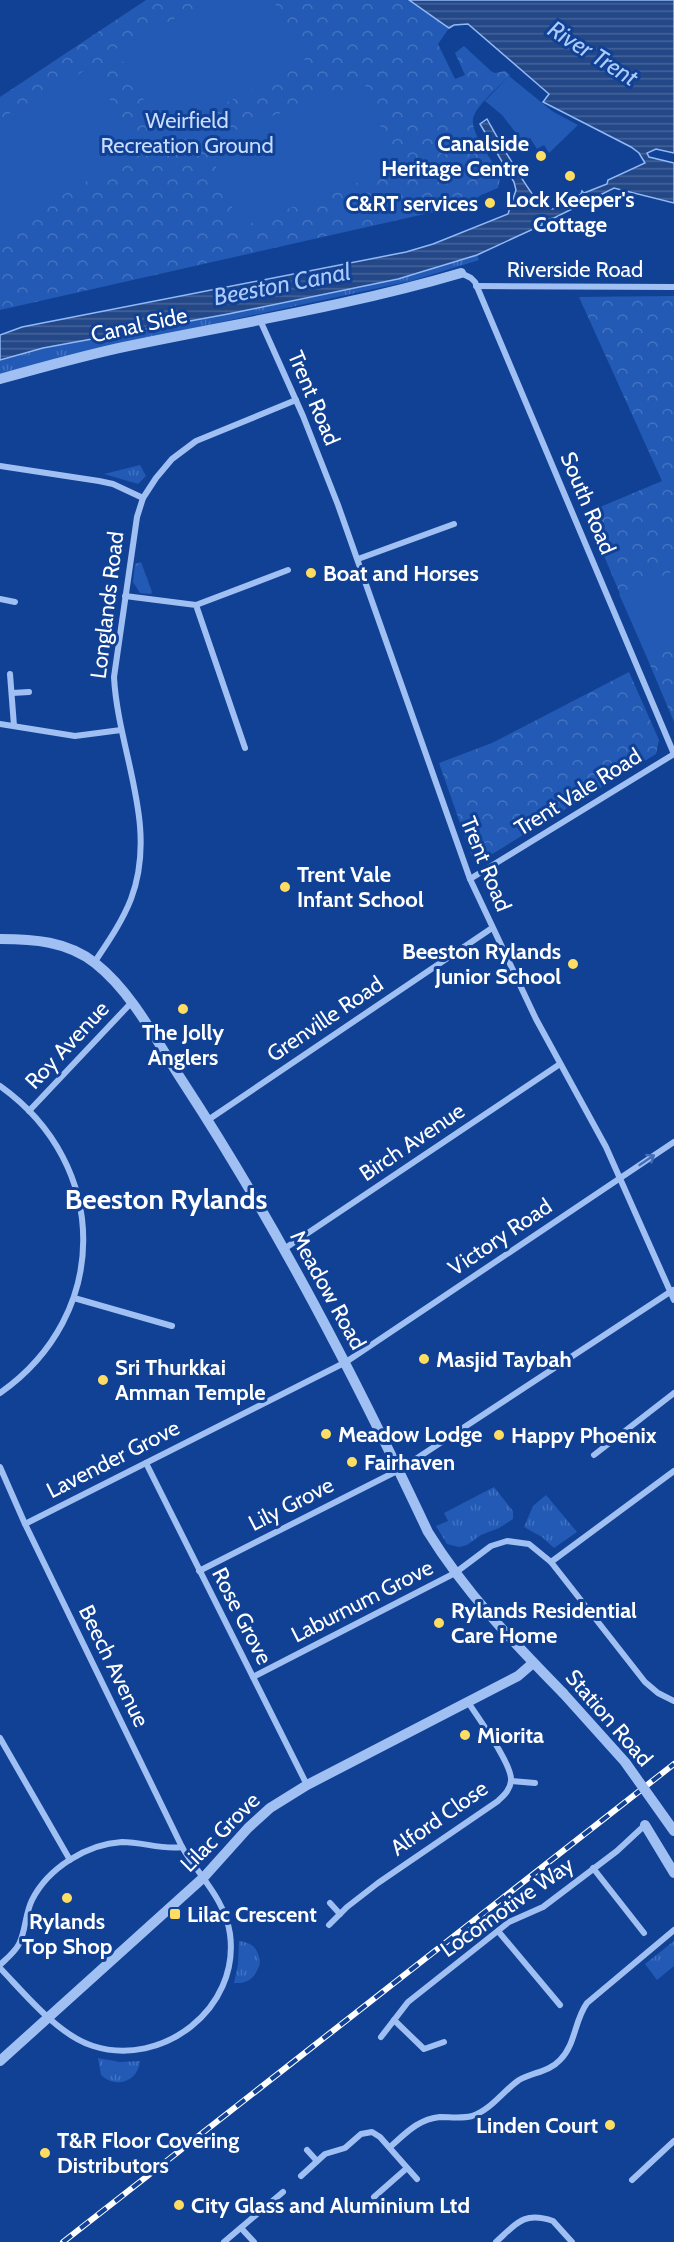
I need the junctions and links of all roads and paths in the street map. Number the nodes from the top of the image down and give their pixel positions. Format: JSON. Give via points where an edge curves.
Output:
{"nodes":[{"id":1,"x":461,"y":273,"type":"joint"},
{"id":2,"x":476,"y":286,"type":"junction"},
{"id":3,"x":674,"y":287,"type":"edge"},
{"id":4,"x":260,"y":320,"type":"junction"},
{"id":5,"x":0,"y":379,"type":"edge"},
{"id":6,"x":296,"y":400,"type":"junction"},
{"id":7,"x":0,"y":465,"type":"edge"},
{"id":8,"x":143,"y":498,"type":"junction"},
{"id":9,"x":454,"y":524,"type":"dead end"},
{"id":10,"x":358,"y":559,"type":"junction"},
{"id":11,"x":288,"y":570,"type":"dead end"},
{"id":12,"x":125,"y":596,"type":"junction"},
{"id":13,"x":0,"y":599,"type":"edge"},
{"id":14,"x":15,"y":602,"type":"dead end"},
{"id":15,"x":196,"y":605,"type":"junction"},
{"id":16,"x":10,"y":674,"type":"dead end"},
{"id":17,"x":29,"y":692,"type":"dead end"},
{"id":18,"x":12,"y":693,"type":"junction"},
{"id":19,"x":0,"y":724,"type":"edge"},
{"id":20,"x":14,"y":726,"type":"junction"},
{"id":21,"x":121,"y":730,"type":"junction"},
{"id":22,"x":245,"y":748,"type":"dead end"},
{"id":23,"x":674,"y":754,"type":"edge"},
{"id":24,"x":470,"y":879,"type":"junction"},
{"id":25,"x":492,"y":928,"type":"junction"},
{"id":26,"x":0,"y":939,"type":"edge"},
{"id":27,"x":94,"y":963,"type":"junction"},
{"id":28,"x":131,"y":1003,"type":"junction"},
{"id":29,"x":560,"y":1064,"type":"junction"},
{"id":30,"x":0,"y":1086,"type":"edge"},
{"id":31,"x":29,"y":1111,"type":"junction"},
{"id":32,"x":208,"y":1120,"type":"junction"},
{"id":33,"x":674,"y":1142,"type":"edge"},
{"id":34,"x":620,"y":1178,"type":"junction"},
{"id":35,"x":284,"y":1249,"type":"junction"},
{"id":36,"x":672,"y":1291,"type":"edge"},
{"id":37,"x":74,"y":1298,"type":"junction"},
{"id":38,"x":674,"y":1300,"type":"edge"},
{"id":39,"x":172,"y":1326,"type":"dead end"},
{"id":40,"x":346,"y":1362,"type":"junction"},
{"id":41,"x":674,"y":1393,"type":"edge"},
{"id":42,"x":0,"y":1394,"type":"edge"},
{"id":43,"x":594,"y":1455,"type":"dead end"},
{"id":44,"x":146,"y":1463,"type":"junction"},
{"id":45,"x":0,"y":1467,"type":"edge"},
{"id":46,"x":399,"y":1470,"type":"junction"},
{"id":47,"x":674,"y":1471,"type":"edge"},
{"id":48,"x":25,"y":1524,"type":"junction"},
{"id":49,"x":551,"y":1562,"type":"junction"},
{"id":50,"x":199,"y":1571,"type":"junction"},
{"id":51,"x":455,"y":1573,"type":"junction"},
{"id":52,"x":533,"y":1663,"type":"junction"},
{"id":53,"x":253,"y":1677,"type":"junction"},
{"id":54,"x":674,"y":1701,"type":"edge"},
{"id":55,"x":468,"y":1702,"type":"junction"},
{"id":56,"x":0,"y":1738,"type":"edge"},
{"id":57,"x":511,"y":1781,"type":"junction"},
{"id":58,"x":534,"y":1783,"type":"dead end"},
{"id":59,"x":307,"y":1785,"type":"junction"},
{"id":60,"x":645,"y":1825,"type":"joint"},
{"id":61,"x":674,"y":1831,"type":"edge"},
{"id":62,"x":182,"y":1847,"type":"junction"},
{"id":63,"x":70,"y":1860,"type":"junction"},
{"id":64,"x":593,"y":1868,"type":"junction"},
{"id":65,"x":674,"y":1873,"type":"edge"},
{"id":66,"x":204,"y":1877,"type":"junction"},
{"id":67,"x":330,"y":1903,"type":"dead end"},
{"id":68,"x":340,"y":1914,"type":"junction"},
{"id":69,"x":329,"y":1925,"type":"dead end"},
{"id":70,"x":674,"y":1930,"type":"edge"},
{"id":71,"x":498,"y":1931,"type":"junction"},
{"id":72,"x":644,"y":1933,"type":"dead end"},
{"id":73,"x":0,"y":1966,"type":"edge"},
{"id":74,"x":560,"y":2005,"type":"dead end"},
{"id":75,"x":48,"y":2018,"type":"junction"},
{"id":76,"x":394,"y":2020,"type":"junction"},
{"id":77,"x":381,"y":2037,"type":"dead end"},
{"id":78,"x":444,"y":2042,"type":"dead end"},
{"id":79,"x":0,"y":2061,"type":"edge"},
{"id":80,"x":674,"y":2141,"type":"edge"},
{"id":81,"x":390,"y":2147,"type":"junction"},
{"id":82,"x":307,"y":2150,"type":"dead end"},
{"id":83,"x":317,"y":2161,"type":"junction"},
{"id":84,"x":407,"y":2168,"type":"junction"},
{"id":85,"x":301,"y":2176,"type":"dead end"},
{"id":86,"x":417,"y":2179,"type":"dead end"},
{"id":87,"x":632,"y":2180,"type":"dead end"},
{"id":88,"x":284,"y":2192,"type":"dead end"},
{"id":89,"x":374,"y":2197,"type":"dead end"},
{"id":90,"x":241,"y":2228,"type":"junction"},
{"id":91,"x":224,"y":2242,"type":"edge"},
{"id":92,"x":254,"y":2242,"type":"edge"},
{"id":93,"x":496,"y":2242,"type":"edge"},
{"id":94,"x":573,"y":2242,"type":"edge"}],
"edges":[{"from":1,"to":2,"type":"street","name":"South Road"},
{"from":1,"to":4,"type":"street","name":"Canal Side","via":[[411,288]]},
{"from":2,"to":3,"type":"street","name":"Riverside Road"},
{"from":2,"to":23,"type":"street","name":"South Road"},
{"from":4,"to":5,"type":"street","name":"Canal Side","via":[[117,349]]},
{"from":4,"to":6,"type":"street","name":"Trent Road"},
{"from":6,"to":8,"type":"street","name":"Longlands Road","via":[[189,445],[163,468]]},
{"from":6,"to":10,"type":"street","name":"Trent Road"},
{"from":7,"to":8,"type":"street","via":[[113,484]]},
{"from":8,"to":12,"type":"street","name":"Longlands Road"},
{"from":9,"to":10,"type":"street"},
{"from":10,"to":24,"type":"street","name":"Trent Road"},
{"from":11,"to":15,"type":"street"},
{"from":12,"to":15,"type":"street"},
{"from":12,"to":21,"type":"street","name":"Longlands Road","via":[[115,664]]},
{"from":13,"to":14,"type":"street"},
{"from":15,"to":22,"type":"street"},
{"from":16,"to":18,"type":"street"},
{"from":17,"to":18,"type":"street"},
{"from":18,"to":20,"type":"street"},
{"from":19,"to":20,"type":"street"},
{"from":20,"to":21,"type":"street","via":[[75,736]]},
{"from":21,"to":27,"type":"street","name":"Longlands Road","via":[[142,831],[141,856],[127,908]]},
{"from":23,"to":24,"type":"street","name":"Trent Vale Road"},
{"from":24,"to":25,"type":"street","name":"Trent Road"},
{"from":25,"to":29,"type":"street","name":"Trent Road"},
{"from":25,"to":32,"type":"street","name":"Grenville Road"},
{"from":26,"to":27,"type":"street","name":"Meadow Road","via":[[52,943]]},
{"from":27,"to":28,"type":"street","name":"Meadow Road"},
{"from":28,"to":31,"type":"street","name":"Roy Avenue"},
{"from":28,"to":32,"type":"street","name":"Meadow Road"},
{"from":29,"to":34,"type":"street","name":"Trent Road"},
{"from":29,"to":35,"type":"street","name":"Birch Avenue"},
{"from":30,"to":31,"type":"street"},
{"from":31,"to":37,"type":"street","via":[[60,1150],[79,1198],[83,1254]]},
{"from":32,"to":35,"type":"street","name":"Meadow Road"},
{"from":34,"to":33,"type":"street","name":"Victory Road","one_way":true},
{"from":34,"to":36,"type":"street","name":"Trent Road"},
{"from":34,"to":40,"type":"street","name":"Victory Road"},
{"from":35,"to":40,"type":"street","name":"Meadow Road"},
{"from":36,"to":38,"type":"street","name":"Trent Road"},
{"from":36,"to":46,"type":"street","name":"Lily Grove"},
{"from":37,"to":39,"type":"street"},
{"from":37,"to":42,"type":"street","via":[[41,1357]]},
{"from":40,"to":44,"type":"street","name":"Lavender Grove"},
{"from":40,"to":46,"type":"street","name":"Meadow Road"},
{"from":41,"to":43,"type":"street"},
{"from":44,"to":48,"type":"street","name":"Lavender Grove"},
{"from":44,"to":50,"type":"street","name":"Rose Grove"},
{"from":45,"to":48,"type":"street","name":"Beech Avenue"},
{"from":46,"to":50,"type":"street","name":"Lily Grove"},
{"from":46,"to":51,"type":"street","name":"Meadow Road","via":[[428,1532]]},
{"from":47,"to":49,"type":"street"},
{"from":48,"to":62,"type":"street","name":"Beech Avenue"},
{"from":49,"to":51,"type":"street","name":"Laburnum Grove","via":[[529,1544],[507,1540],[491,1546]]},
{"from":49,"to":54,"type":"street","name":"Laburnum Grove","via":[[645,1682]]},
{"from":50,"to":53,"type":"street","name":"Rose Grove"},
{"from":51,"to":52,"type":"street","name":"Meadow Road"},
{"from":51,"to":53,"type":"street","name":"Laburnum Grove"},
{"from":52,"to":55,"type":"street","name":"Lilac Grove","via":[[518,1676]]},
{"from":52,"to":61,"type":"street","name":"Station Road","bridge":true,"via":[[625,1762]]},
{"from":53,"to":59,"type":"street","name":"Rose Grove"},
{"from":55,"to":57,"type":"street","name":"Alford Close","via":[[508,1767]]},
{"from":55,"to":59,"type":"street","name":"Lilac Grove"},
{"from":56,"to":63,"type":"street"},
{"from":57,"to":58,"type":"street"},
{"from":57,"to":68,"type":"street","name":"Alford Close","via":[[498,1801],[378,1883]]},
{"from":59,"to":66,"type":"street","name":"Lilac Grove","via":[[270,1808]]},
{"from":60,"to":64,"type":"street","name":"Locomotive Way"},
{"from":60,"to":65,"type":"street"},
{"from":62,"to":63,"type":"street","via":[[122,1842]]},
{"from":62,"to":66,"type":"street","name":"Beech Avenue"},
{"from":63,"to":73,"type":"street","via":[[41,1884],[19,1944]]},
{"from":64,"to":71,"type":"street","name":"Locomotive Way","via":[[533,1913]]},
{"from":64,"to":72,"type":"street"},
{"from":66,"to":75,"type":"street","name":"Lilac Grove"},
{"from":66,"to":75,"type":"street","via":[[225,1918],[230,1947],[221,1988],[198,2021],[175,2039],[146,2050],[125,2051],[91,2046],[64,2032]]},
{"from":67,"to":68,"type":"street"},
{"from":68,"to":69,"type":"street","name":"Alford Close"},
{"from":70,"to":81,"type":"street","via":[[587,2003],[571,2046],[551,2068],[522,2079],[476,2114],[423,2120]]},
{"from":71,"to":74,"type":"street"},
{"from":71,"to":76,"type":"street","name":"Locomotive Way","via":[[408,2002]]},
{"from":73,"to":75,"type":"street"},
{"from":75,"to":79,"type":"street","name":"Lilac Grove"},
{"from":76,"to":77,"type":"street","name":"Locomotive Way"},
{"from":76,"to":78,"type":"street","via":[[424,2049]]},
{"from":80,"to":87,"type":"street"},
{"from":81,"to":83,"type":"street","via":[[376,2134],[361,2134],[345,2148]]},
{"from":81,"to":84,"type":"street"},
{"from":82,"to":83,"type":"street"},
{"from":83,"to":85,"type":"street"},
{"from":84,"to":86,"type":"street"},
{"from":84,"to":89,"type":"street"},
{"from":88,"to":90,"type":"street"},
{"from":90,"to":91,"type":"street"},
{"from":90,"to":92,"type":"street"},
{"from":93,"to":94,"type":"street","via":[[527,2218],[553,2221]]}]}
